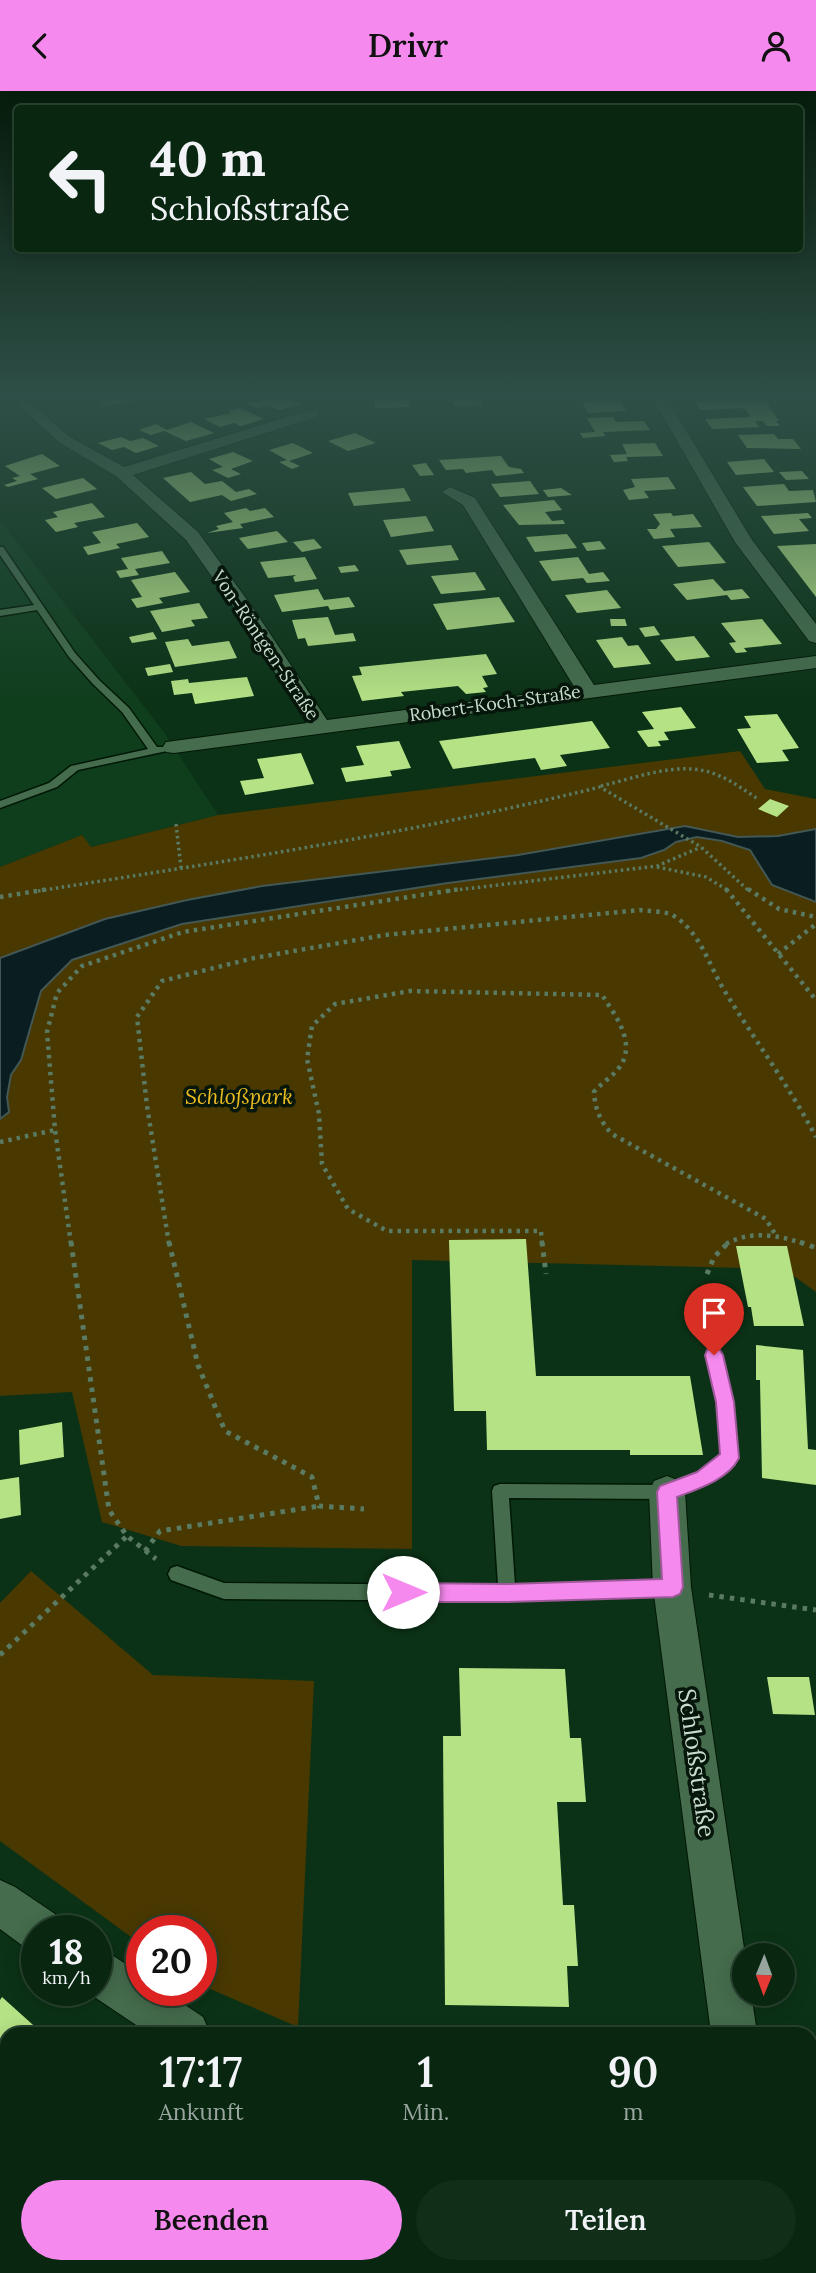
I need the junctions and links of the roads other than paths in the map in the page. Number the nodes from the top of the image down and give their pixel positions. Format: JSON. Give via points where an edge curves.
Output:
{"nodes":[{"id":1,"x":153,"y":501,"type":"edge"},
{"id":2,"x":468,"y":501,"type":"edge"},
{"id":3,"x":720,"y":501,"type":"edge"},
{"id":4,"x":0,"y":549,"type":"edge"},
{"id":5,"x":37,"y":607,"type":"junction"},
{"id":6,"x":0,"y":613,"type":"edge"},
{"id":7,"x":816,"y":637,"type":"edge"},
{"id":8,"x":816,"y":662,"type":"edge"},
{"id":9,"x":587,"y":690,"type":"junction"},
{"id":10,"x":321,"y":728,"type":"junction"},
{"id":11,"x":164,"y":749,"type":"junction"},
{"id":12,"x":0,"y":805,"type":"edge"},
{"id":13,"x":714,"y":1355,"type":"dead end"},
{"id":14,"x":667,"y":1492,"type":"junction"},
{"id":15,"x":177,"y":1574,"type":"road end"},
{"id":16,"x":673,"y":1587,"type":"junction"},
{"id":17,"x":507,"y":1593,"type":"junction"},
{"id":18,"x":0,"y":1902,"type":"edge"},
{"id":19,"x":21,"y":1917,"type":"edge"},
{"id":20,"x":112,"y":1982,"type":"edge"},
{"id":21,"x":178,"y":2027,"type":"edge"},
{"id":22,"x":733,"y":2027,"type":"edge"}],
"edges":[{"from":1,"to":10,"type":"street","name":"Von-Röntgen-Straße","via":[[192,536]]},
{"from":2,"to":9,"type":"street"},
{"from":3,"to":7,"type":"street","via":[[744,542]]},
{"from":4,"to":5,"type":"lane"},
{"from":5,"to":6,"type":"lane"},
{"from":5,"to":11,"type":"lane","via":[[80,664]]},
{"from":8,"to":9,"type":"street","name":"Robert-Koch-Straße"},
{"from":9,"to":10,"type":"street","name":"Robert-Koch-Straße"},
{"from":10,"to":11,"type":"street","name":"Robert-Koch-Straße"},
{"from":11,"to":12,"type":"lane","via":[[75,768],[53,785]]},
{"from":13,"to":14,"type":"lane","via":[[725,1402],[730,1458],[704,1478]]},
{"from":14,"to":16,"type":"street","name":"Schloßstraße"},
{"from":14,"to":17,"type":"lane","via":[[500,1491]]},
{"from":15,"to":17,"type":"lane","via":[[224,1591]]},
{"from":16,"to":17,"type":"lane"},
{"from":16,"to":22,"type":"street","name":"Schloßstraße"},
{"from":18,"to":19,"type":"street"},
{"from":20,"to":21,"type":"street"}]}
